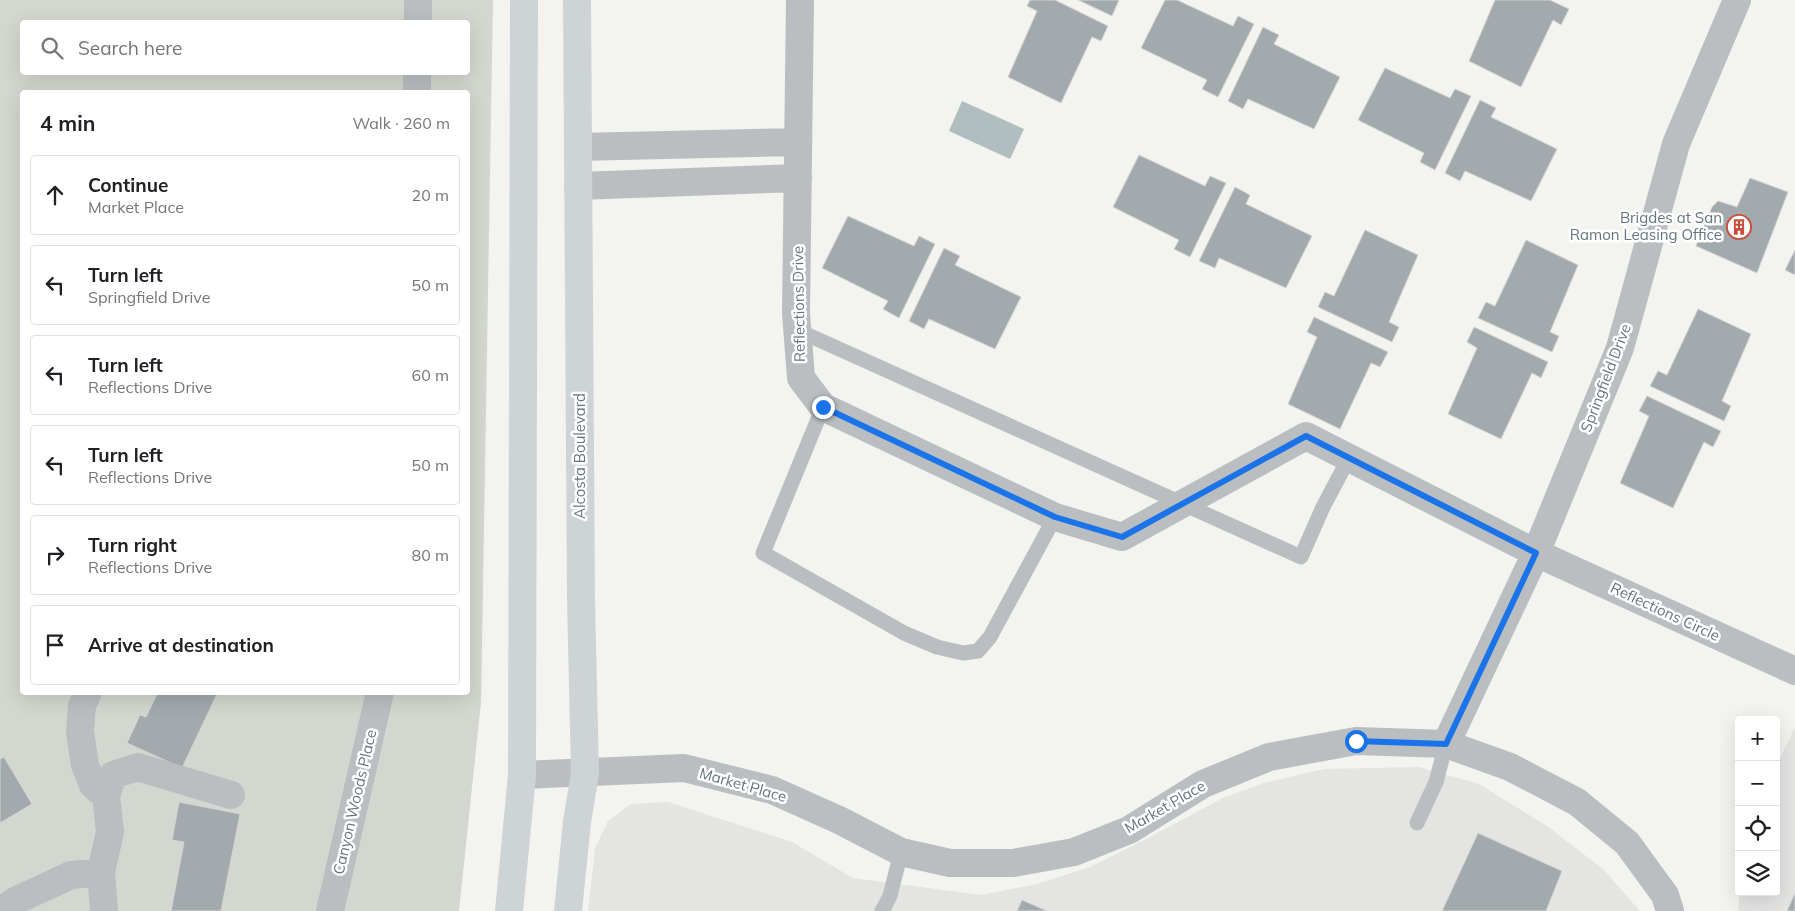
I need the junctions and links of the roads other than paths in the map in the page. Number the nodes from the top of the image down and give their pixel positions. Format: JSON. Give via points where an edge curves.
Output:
{"nodes":[{"id":1,"x":418,"y":0,"type":"edge"},
{"id":2,"x":524,"y":0,"type":"edge"},
{"id":3,"x":577,"y":0,"type":"edge"},
{"id":4,"x":800,"y":0,"type":"edge"},
{"id":5,"x":1737,"y":0,"type":"edge"},
{"id":6,"x":418,"y":20,"type":"edge"},
{"id":7,"x":417,"y":75,"type":"edge"},
{"id":8,"x":417,"y":90,"type":"edge"},
{"id":9,"x":798,"y":142,"type":"junction"},
{"id":10,"x":578,"y":147,"type":"junction"},
{"id":11,"x":798,"y":178,"type":"junction"},
{"id":12,"x":578,"y":186,"type":"junction"},
{"id":13,"x":797,"y":330,"type":"junction"},
{"id":14,"x":823,"y":407,"type":"junction"},
{"id":15,"x":1348,"y":458,"type":"junction"},
{"id":16,"x":1185,"y":504,"type":"junction"},
{"id":17,"x":1055,"y":517,"type":"junction"},
{"id":18,"x":1536,"y":553,"type":"junction"},
{"id":19,"x":1795,"y":671,"type":"edge"},
{"id":20,"x":87,"y":695,"type":"edge"},
{"id":21,"x":379,"y":695,"type":"edge"},
{"id":22,"x":1446,"y":744,"type":"junction"},
{"id":23,"x":585,"y":773,"type":"junction"},
{"id":24,"x":522,"y":775,"type":"junction"},
{"id":25,"x":231,"y":795,"type":"dead end"},
{"id":26,"x":106,"y":796,"type":"junction"},
{"id":27,"x":1417,"y":823,"type":"dead end"},
{"id":28,"x":901,"y":852,"type":"junction"},
{"id":29,"x":101,"y":872,"type":"junction"},
{"id":30,"x":1,"y":911,"type":"edge"},
{"id":31,"x":104,"y":911,"type":"edge"},
{"id":32,"x":330,"y":911,"type":"edge"},
{"id":33,"x":509,"y":911,"type":"edge"},
{"id":34,"x":568,"y":911,"type":"edge"},
{"id":35,"x":882,"y":911,"type":"edge"},
{"id":36,"x":1670,"y":911,"type":"edge"}],
"edges":[{"from":1,"to":6,"type":"street"},
{"from":2,"to":24,"type":"main road"},
{"from":3,"to":10,"type":"main road","name":"Alcosta Boulevard"},
{"from":4,"to":9,"type":"street","name":"Reflections Drive"},
{"from":5,"to":18,"type":"street","name":"Springfield Drive","via":[[1676,144],[1620,348]]},
{"from":7,"to":8,"type":"street"},
{"from":9,"to":10,"type":"street"},
{"from":9,"to":11,"type":"street","name":"Reflections Drive"},
{"from":10,"to":12,"type":"main road","name":"Alcosta Boulevard"},
{"from":11,"to":12,"type":"street"},
{"from":11,"to":13,"type":"street","name":"Reflections Drive"},
{"from":12,"to":23,"type":"main road","name":"Alcosta Boulevard"},
{"from":13,"to":14,"type":"street","name":"Reflections Drive","via":[[801,378]]},
{"from":13,"to":16,"type":"lane"},
{"from":14,"to":17,"type":"street","name":"Reflections Drive"},
{"from":14,"to":17,"type":"lane","via":[[763,553],[904,633],[937,647],[963,653],[978,651],[990,637]]},
{"from":15,"to":16,"type":"street","name":"Reflections Drive","via":[[1306,436]]},
{"from":15,"to":16,"type":"lane","via":[[1301,557]]},
{"from":15,"to":18,"type":"street","name":"Reflections Drive"},
{"from":16,"to":17,"type":"street","name":"Reflections Drive","via":[[1122,537]]},
{"from":18,"to":19,"type":"street","name":"Reflections Circle"},
{"from":18,"to":22,"type":"street","name":"Springfield Drive"},
{"from":20,"to":26,"type":"street","via":[[82,706],[80,731],[85,765],[93,784]]},
{"from":21,"to":32,"type":"street","name":"Canyon Woods Place"},
{"from":22,"to":27,"type":"lane","via":[[1436,782]]},
{"from":22,"to":28,"type":"street","name":"Market Place","via":[[1356,741],[1269,757],[1203,784],[1129,830],[1074,852],[1013,863],[950,863]]},
{"from":22,"to":36,"type":"street","name":"Market Place","via":[[1510,767],[1577,802],[1627,843],[1664,895]]},
{"from":23,"to":24,"type":"street","name":"Market Place"},
{"from":23,"to":28,"type":"street","name":"Market Place","via":[[684,768],[772,790]]},
{"from":23,"to":34,"type":"main road","name":"Alcosta Boulevard"},
{"from":24,"to":33,"type":"main road"},
{"from":25,"to":26,"type":"street","via":[[138,767],[113,775]]},
{"from":26,"to":29,"type":"street","via":[[110,832]]},
{"from":28,"to":35,"type":"lane","via":[[890,896]]},
{"from":29,"to":30,"type":"street","via":[[71,876],[15,900]]},
{"from":29,"to":31,"type":"street"}]}
